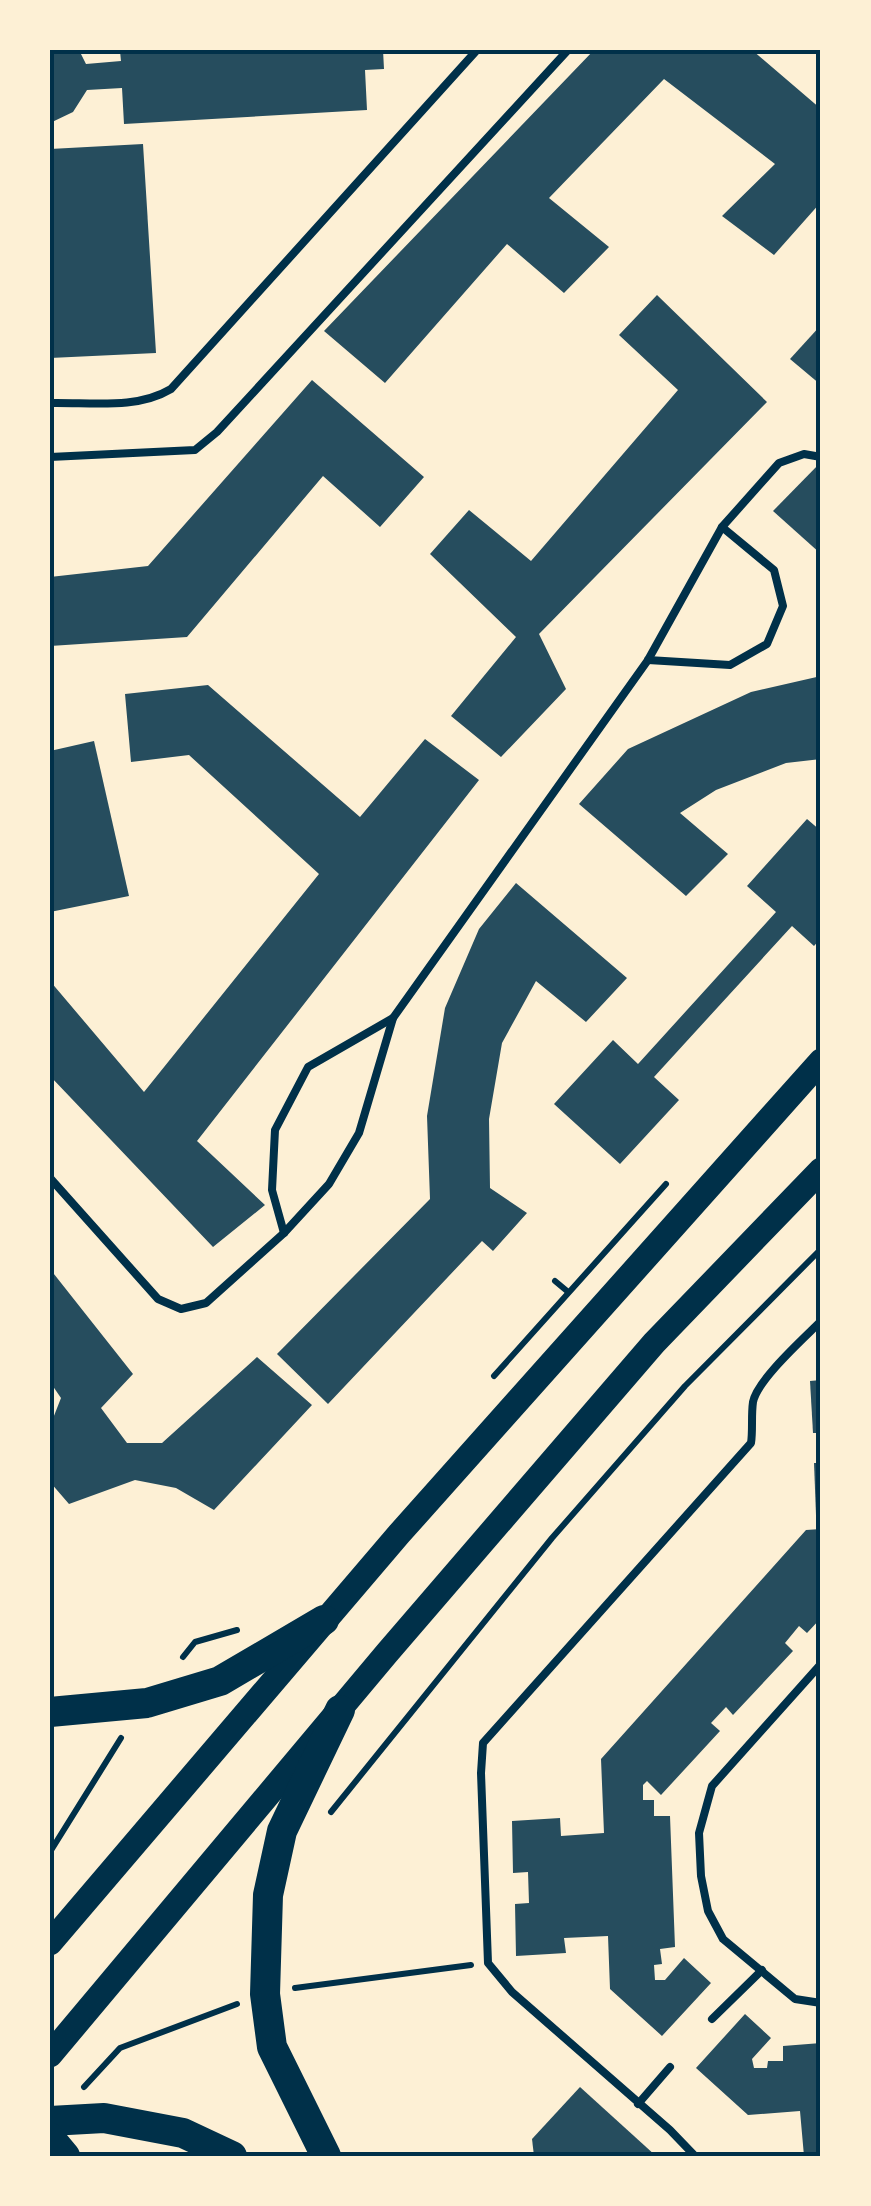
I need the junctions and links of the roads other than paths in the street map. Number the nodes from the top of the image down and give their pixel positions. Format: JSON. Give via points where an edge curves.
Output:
{"nodes":[{"id":1,"x":477,"y":50,"type":"edge"},
{"id":2,"x":568,"y":50,"type":"edge"},
{"id":3,"x":50,"y":402,"type":"edge"},
{"id":4,"x":50,"y":458,"type":"edge"},
{"id":5,"x":821,"y":458,"type":"edge"},
{"id":6,"x":722,"y":527,"type":"junction"},
{"id":7,"x":648,"y":660,"type":"junction"},
{"id":8,"x":393,"y":1018,"type":"junction"},
{"id":9,"x":821,"y":1061,"type":"edge"},
{"id":10,"x":821,"y":1170,"type":"edge"},
{"id":11,"x":50,"y":1178,"type":"edge"},
{"id":12,"x":284,"y":1233,"type":"junction"},
{"id":13,"x":821,"y":1321,"type":"edge"},
{"id":14,"x":324,"y":1620,"type":"junction"},
{"id":15,"x":821,"y":1664,"type":"edge"},
{"id":16,"x":340,"y":1710,"type":"junction"},
{"id":17,"x":50,"y":1712,"type":"edge"},
{"id":18,"x":50,"y":1943,"type":"edge"},
{"id":19,"x":762,"y":1970,"type":"junction"},
{"id":20,"x":821,"y":2002,"type":"edge"},
{"id":21,"x":712,"y":2019,"type":"dead end"},
{"id":22,"x":50,"y":2056,"type":"edge"},
{"id":23,"x":670,"y":2066,"type":"dead end"},
{"id":24,"x":638,"y":2104,"type":"junction"},
{"id":25,"x":51,"y":2126,"type":"edge"},
{"id":26,"x":65,"y":2156,"type":"edge"},
{"id":27,"x":232,"y":2156,"type":"edge"},
{"id":28,"x":326,"y":2156,"type":"edge"},
{"id":29,"x":694,"y":2156,"type":"edge"}],
"edges":[{"from":1,"to":3,"type":"lane","via":[[170,388],[138,402]]},
{"from":2,"to":4,"type":"lane","via":[[196,450]]},
{"from":5,"to":6,"type":"lane","via":[[804,454],[780,463]]},
{"from":6,"to":7,"type":"lane"},
{"from":6,"to":7,"type":"lane","via":[[774,570],[783,606],[767,644],[730,666]]},
{"from":7,"to":8,"type":"lane"},
{"from":8,"to":12,"type":"lane","via":[[359,1133],[330,1184]]},
{"from":8,"to":12,"type":"lane","via":[[308,1066],[275,1130],[272,1190]]},
{"from":9,"to":14,"type":"main road"},
{"from":10,"to":16,"type":"main road","via":[[654,1343]]},
{"from":11,"to":12,"type":"lane","via":[[158,1299],[181,1309],[206,1303]]},
{"from":13,"to":24,"type":"lane","via":[[753,1400],[751,1443],[483,1743],[488,1963]]},
{"from":14,"to":17,"type":"highway","via":[[220,1681],[147,1703]]},
{"from":14,"to":18,"type":"main road"},
{"from":15,"to":19,"type":"lane","via":[[712,1786],[699,1833],[708,1911],[723,1939]]},
{"from":16,"to":22,"type":"main road"},
{"from":16,"to":28,"type":"highway","via":[[282,1831],[268,1895],[272,2047]]},
{"from":19,"to":20,"type":"lane","via":[[795,1999]]},
{"from":19,"to":21,"type":"lane"},
{"from":23,"to":24,"type":"lane"},
{"from":24,"to":29,"type":"lane"},
{"from":25,"to":26,"type":"highway"},
{"from":25,"to":27,"type":"highway","via":[[104,2118],[183,2133]]}]}
